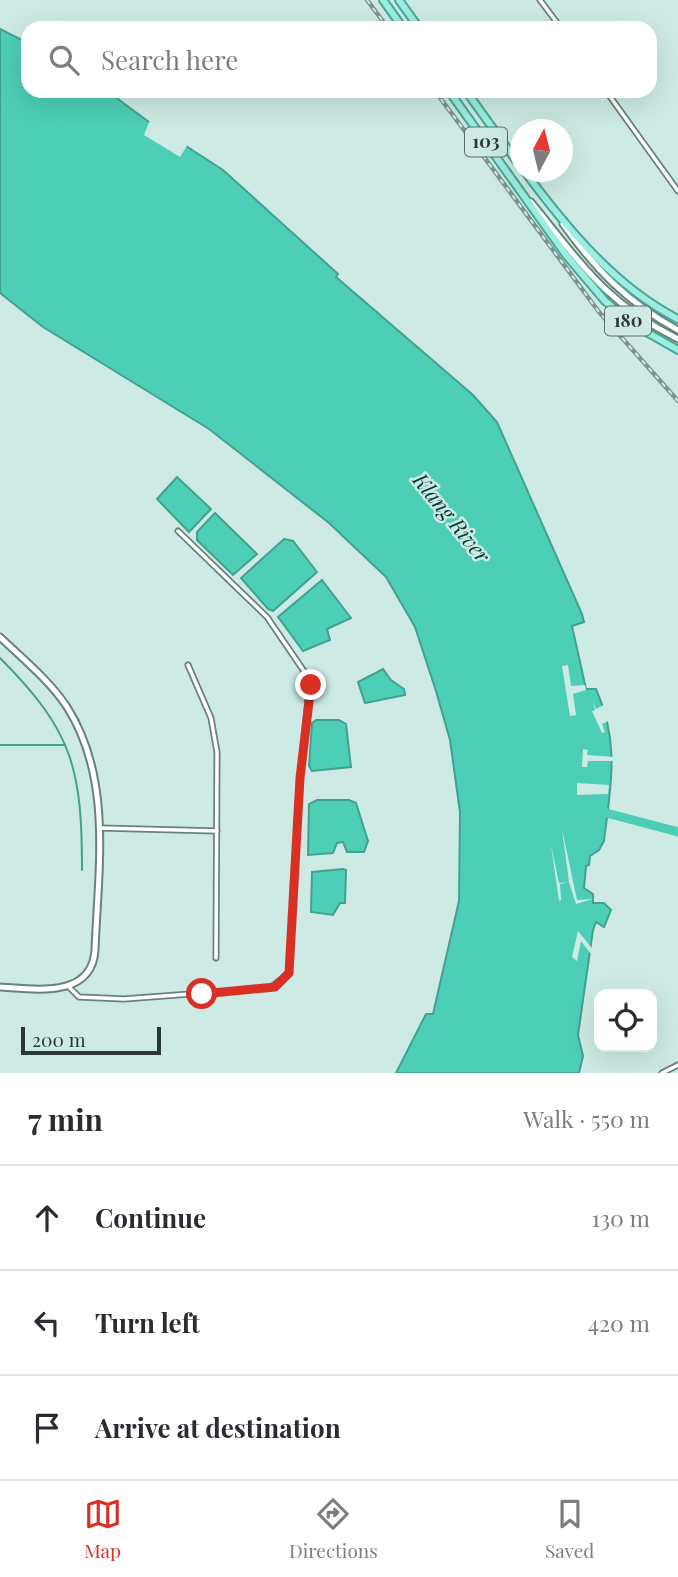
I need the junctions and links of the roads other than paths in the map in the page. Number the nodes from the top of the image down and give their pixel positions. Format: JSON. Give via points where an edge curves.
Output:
{"nodes":[{"id":1,"x":383,"y":0,"type":"edge"},
{"id":2,"x":399,"y":0,"type":"edge"},
{"id":3,"x":540,"y":0,"type":"edge"},
{"id":4,"x":398,"y":21,"type":"edge"},
{"id":5,"x":414,"y":21,"type":"edge"},
{"id":6,"x":556,"y":21,"type":"edge"},
{"id":7,"x":454,"y":98,"type":"edge"},
{"id":8,"x":471,"y":98,"type":"edge"},
{"id":9,"x":611,"y":98,"type":"edge"},
{"id":10,"x":510,"y":152,"type":"edge"},
{"id":11,"x":532,"y":182,"type":"edge"},
{"id":12,"x":537,"y":188,"type":"junction"},
{"id":13,"x":678,"y":191,"type":"edge"},
{"id":14,"x":524,"y":192,"type":"junction"},
{"id":15,"x":678,"y":319,"type":"edge"},
{"id":16,"x":678,"y":330,"type":"edge"},
{"id":17,"x":678,"y":339,"type":"edge"},
{"id":18,"x":678,"y":350,"type":"edge"},
{"id":19,"x":178,"y":531,"type":"dead end"},
{"id":20,"x":0,"y":637,"type":"edge"},
{"id":21,"x":188,"y":665,"type":"dead end"},
{"id":22,"x":100,"y":828,"type":"junction"},
{"id":23,"x":217,"y":831,"type":"junction"},
{"id":24,"x":216,"y":958,"type":"dead end"},
{"id":25,"x":0,"y":987,"type":"edge"},
{"id":26,"x":69,"y":987,"type":"junction"},
{"id":27,"x":678,"y":1065,"type":"edge"},
{"id":28,"x":662,"y":1073,"type":"edge"}],
"edges":[{"from":1,"to":4,"type":"main road"},
{"from":2,"to":5,"type":"main road"},
{"from":3,"to":6,"type":"street"},
{"from":7,"to":14,"type":"main road","number":"103"},
{"from":8,"to":10,"type":"main road","number":"103"},
{"from":9,"to":13,"type":"street"},
{"from":11,"to":12,"type":"main road","number":"103"},
{"from":12,"to":15,"type":"main road","number":"180","via":[[609,270],[639,297]]},
{"from":12,"to":16,"type":"street","number":"103","via":[[603,277],[629,300]]},
{"from":14,"to":17,"type":"street","number":"103","via":[[598,286],[636,317]]},
{"from":14,"to":18,"type":"main road","number":"180","via":[[588,281],[618,314]]},
{"from":19,"to":26,"type":"street","via":[[267,617],[310,680],[289,973],[270,988],[150,997],[79,997]]},
{"from":20,"to":22,"type":"street","via":[[54,692],[76,724],[93,768]]},
{"from":21,"to":23,"type":"street","via":[[215,736]]},
{"from":22,"to":23,"type":"street"},
{"from":22,"to":26,"type":"street","via":[[95,961]]},
{"from":23,"to":24,"type":"street"},
{"from":25,"to":26,"type":"street"},
{"from":27,"to":28,"type":"street"}]}
